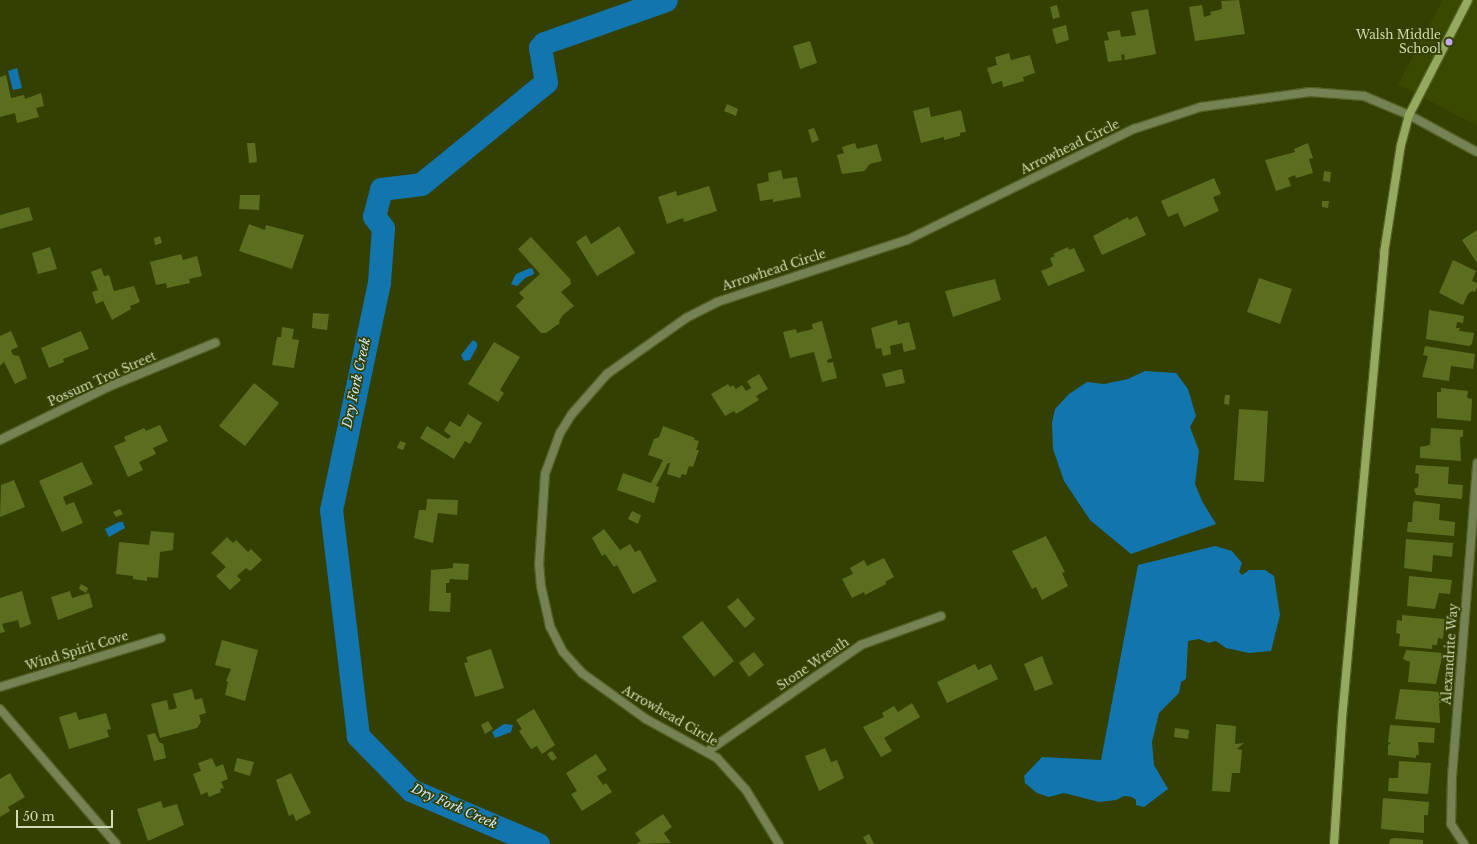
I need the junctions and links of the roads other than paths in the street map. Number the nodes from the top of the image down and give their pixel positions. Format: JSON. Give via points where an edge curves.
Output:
{"nodes":[{"id":1,"x":1468,"y":0,"type":"edge"},
{"id":2,"x":1409,"y":115,"type":"junction"},
{"id":3,"x":1477,"y":152,"type":"edge"},
{"id":4,"x":215,"y":343,"type":"dead end"},
{"id":5,"x":0,"y":440,"type":"edge"},
{"id":6,"x":1477,"y":463,"type":"edge"},
{"id":7,"x":941,"y":616,"type":"dead end"},
{"id":8,"x":160,"y":638,"type":"dead end"},
{"id":9,"x":0,"y":687,"type":"edge"},
{"id":10,"x":0,"y":709,"type":"edge"},
{"id":11,"x":3,"y":719,"type":"edge"},
{"id":12,"x":708,"y":751,"type":"junction"},
{"id":13,"x":116,"y":844,"type":"edge"},
{"id":14,"x":779,"y":844,"type":"edge"},
{"id":15,"x":1334,"y":844,"type":"edge"},
{"id":16,"x":1464,"y":844,"type":"edge"}],
"edges":[{"from":1,"to":2,"type":"main road"},
{"from":2,"to":3,"type":"street","name":"Arrowhead Circle"},
{"from":2,"to":12,"type":"street","name":"Arrowhead Circle","via":[[1364,96],[1310,92],[1213,104],[1167,116],[1134,129],[907,240],[717,302],[686,318],[607,374],[576,409],[560,433],[545,474],[539,565],[545,607],[558,644],[582,673],[646,718]]},
{"from":2,"to":15,"type":"main road","via":[[1401,145],[1384,254],[1342,719]]},
{"from":4,"to":5,"type":"street","name":"Possum Trot Street","via":[[108,387]]},
{"from":6,"to":16,"type":"street","name":"Alexandrite Way","via":[[1452,777],[1451,824]]},
{"from":7,"to":12,"type":"street","name":"Stone Wreath","via":[[861,645]]},
{"from":8,"to":9,"type":"street","name":"Wind Spirit Cove"},
{"from":10,"to":11,"type":"street"},
{"from":11,"to":13,"type":"street"},
{"from":12,"to":14,"type":"street","name":"Arrowhead Circle","via":[[732,773]]}]}
